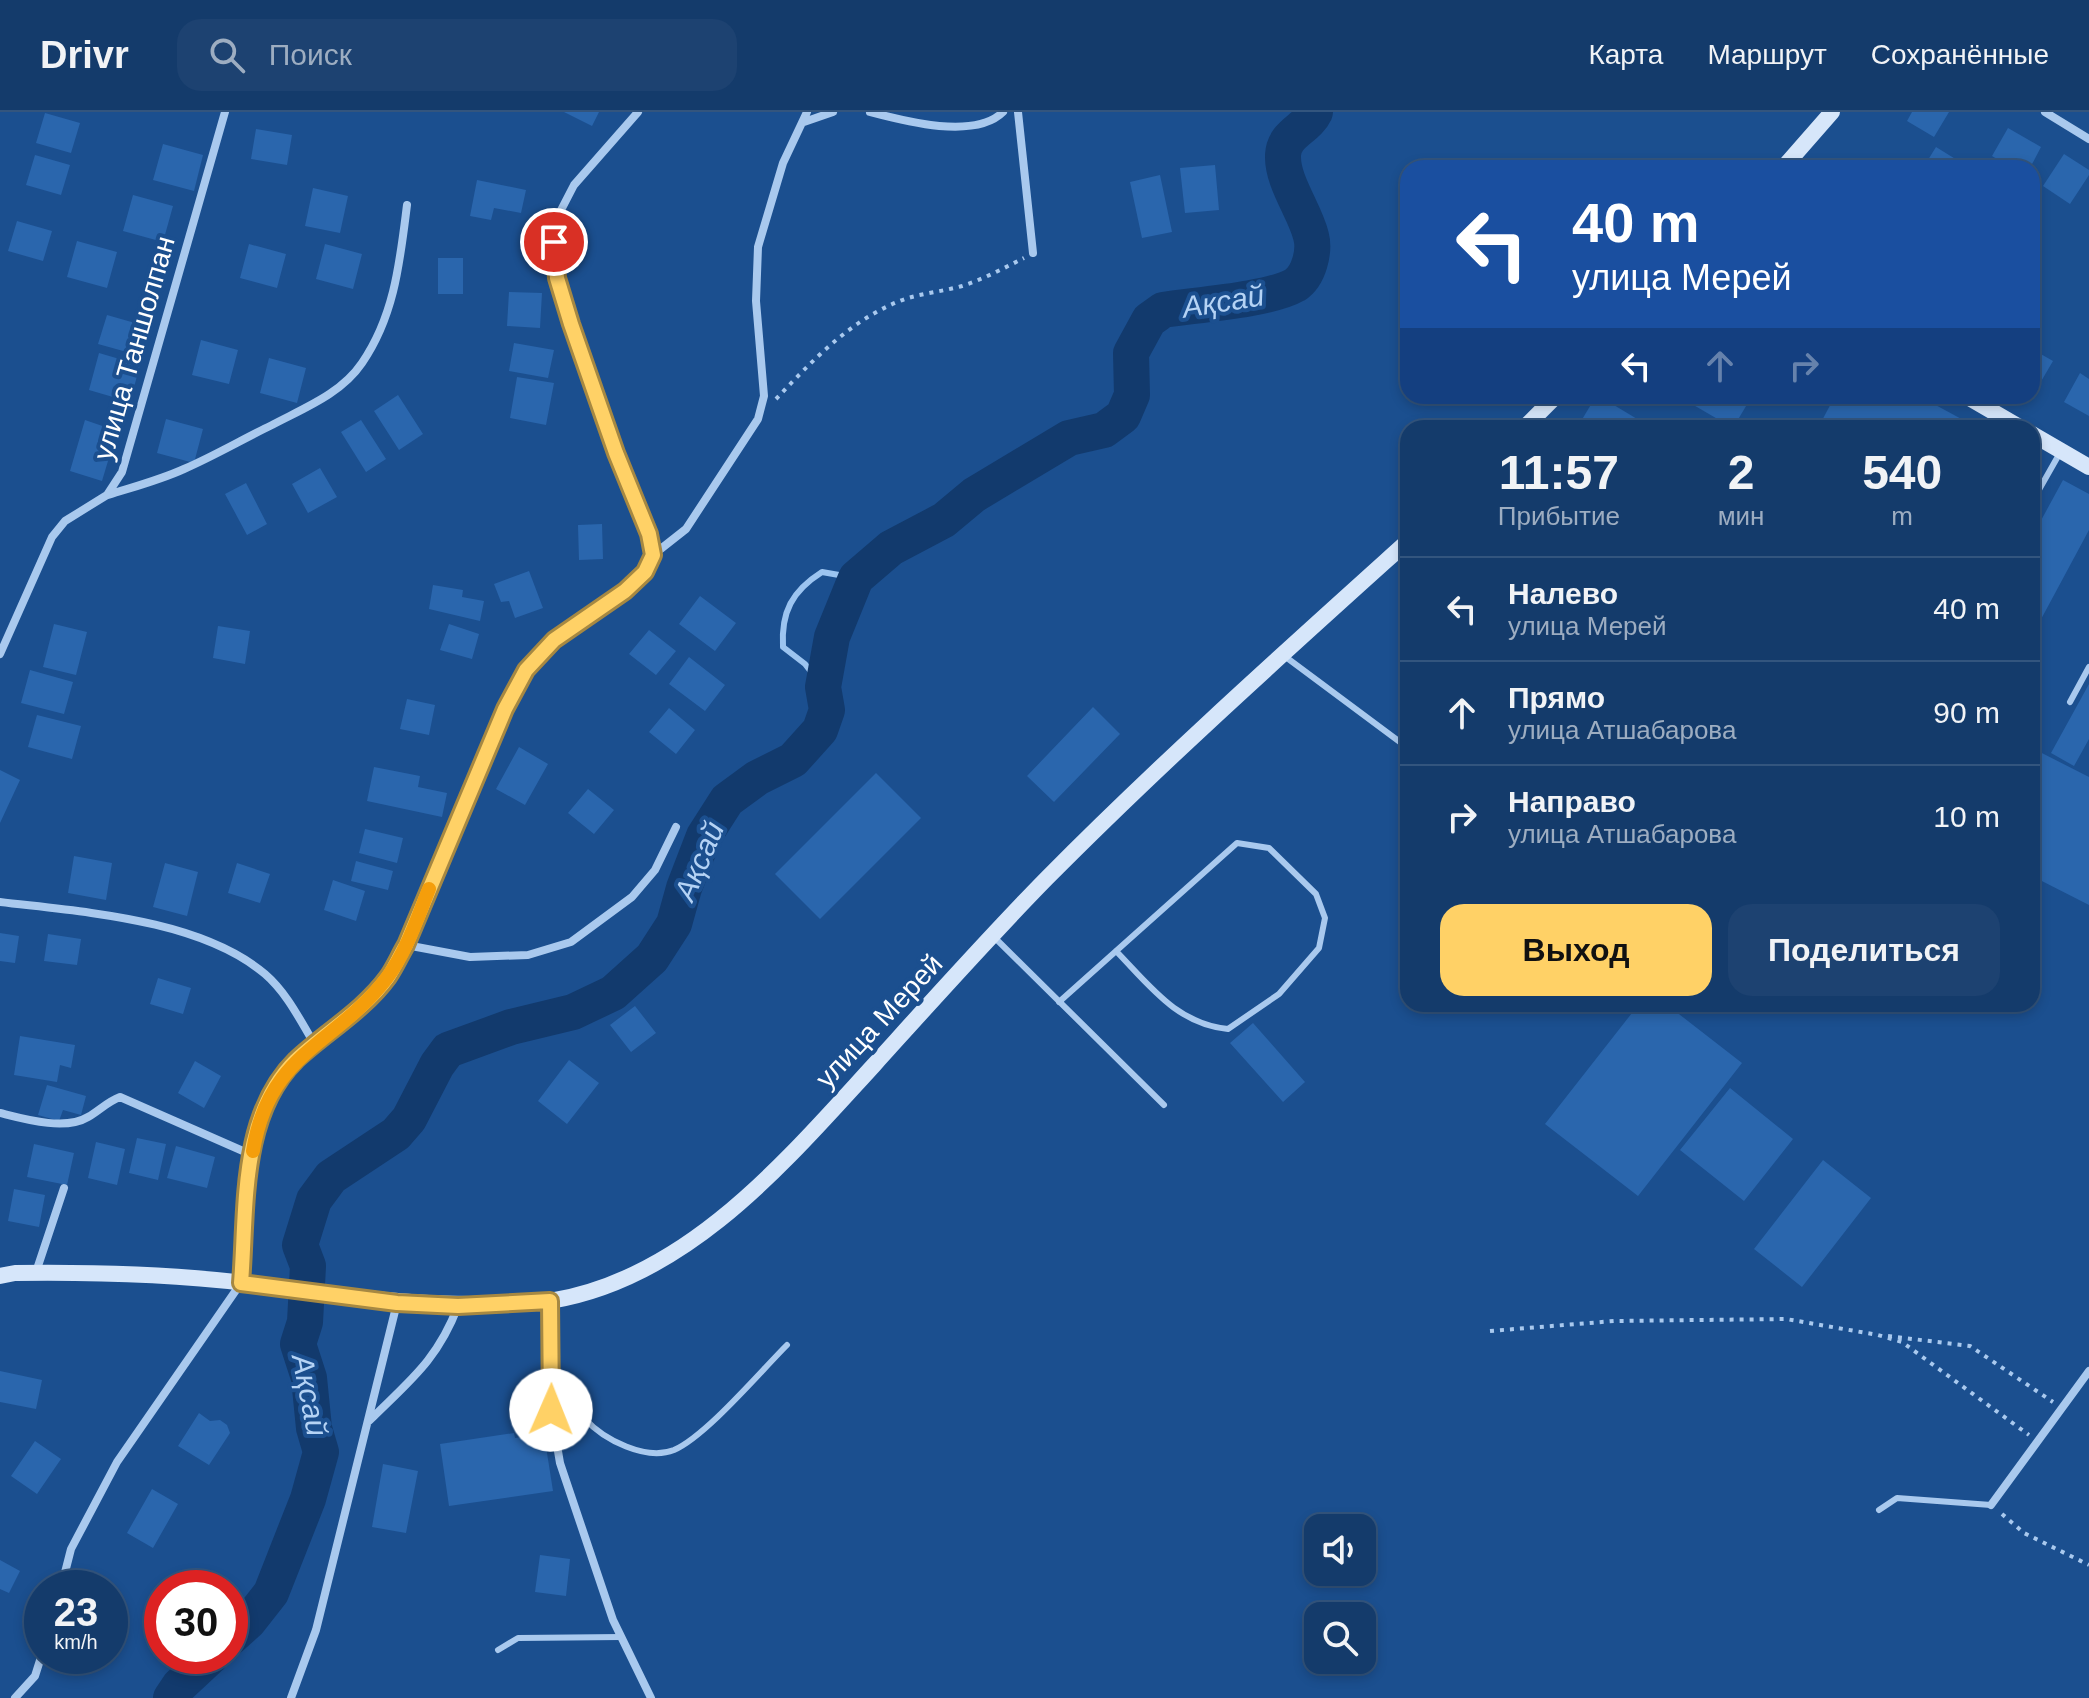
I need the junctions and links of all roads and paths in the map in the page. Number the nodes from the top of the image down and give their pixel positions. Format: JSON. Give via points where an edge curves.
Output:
{"nodes":[{"id":1,"x":225,"y":112,"type":"edge"},
{"id":2,"x":638,"y":112,"type":"edge"},
{"id":3,"x":833,"y":112,"type":"edge"},
{"id":4,"x":870,"y":112,"type":"edge"},
{"id":5,"x":1003,"y":112,"type":"edge"},
{"id":6,"x":1018,"y":112,"type":"edge"},
{"id":7,"x":1832,"y":112,"type":"edge"},
{"id":8,"x":2045,"y":112,"type":"edge"},
{"id":9,"x":806,"y":117,"type":"edge"},
{"id":10,"x":2089,"y":139,"type":"edge"},
{"id":11,"x":1790,"y":160,"type":"edge"},
{"id":12,"x":407,"y":205,"type":"dead end"},
{"id":13,"x":1033,"y":253,"type":"joint"},
{"id":14,"x":1548,"y":404,"type":"edge"},
{"id":15,"x":1980,"y":404,"type":"edge"},
{"id":16,"x":758,"y":419,"type":"junction"},
{"id":17,"x":1532,"y":420,"type":"edge"},
{"id":18,"x":2007,"y":420,"type":"edge"},
{"id":19,"x":2040,"y":439,"type":"edge"},
{"id":20,"x":2061,"y":451,"type":"junction"},
{"id":21,"x":2089,"y":467,"type":"edge"},
{"id":22,"x":2040,"y":488,"type":"edge"},
{"id":23,"x":107,"y":495,"type":"junction"},
{"id":24,"x":1400,"y":548,"type":"edge"},
{"id":25,"x":653,"y":555,"type":"junction"},
{"id":26,"x":0,"y":654,"type":"edge"},
{"id":27,"x":1283,"y":655,"type":"junction"},
{"id":28,"x":2089,"y":667,"type":"edge"},
{"id":29,"x":2070,"y":702,"type":"dead end"},
{"id":30,"x":1400,"y":742,"type":"edge"},
{"id":31,"x":676,"y":827,"type":"dead end"},
{"id":32,"x":0,"y":902,"type":"edge"},
{"id":33,"x":993,"y":936,"type":"junction"},
{"id":34,"x":406,"y":945,"type":"junction"},
{"id":35,"x":1116,"y":951,"type":"junction"},
{"id":36,"x":1059,"y":1002,"type":"junction"},
{"id":37,"x":315,"y":1045,"type":"junction"},
{"id":38,"x":1164,"y":1105,"type":"dead end"},
{"id":39,"x":0,"y":1113,"type":"edge"},
{"id":40,"x":252,"y":1155,"type":"junction"},
{"id":41,"x":64,"y":1188,"type":"dead end"},
{"id":42,"x":36,"y":1273,"type":"junction"},
{"id":43,"x":0,"y":1276,"type":"edge"},
{"id":44,"x":241,"y":1283,"type":"junction"},
{"id":45,"x":550,"y":1301,"type":"junction"},
{"id":46,"x":397,"y":1303,"type":"junction"},
{"id":47,"x":458,"y":1306,"type":"junction"},
{"id":48,"x":1490,"y":1331,"type":"dead end"},
{"id":49,"x":1878,"y":1335,"type":"junction"},
{"id":50,"x":787,"y":1345,"type":"dead end"},
{"id":51,"x":552,"y":1359,"type":"junction"},
{"id":52,"x":2089,"y":1371,"type":"edge"},
{"id":53,"x":2062,"y":1408,"type":"junction"},
{"id":54,"x":368,"y":1421,"type":"junction"},
{"id":55,"x":2038,"y":1441,"type":"junction"},
{"id":56,"x":1991,"y":1505,"type":"junction"},
{"id":57,"x":1879,"y":1510,"type":"dead end"},
{"id":58,"x":2089,"y":1565,"type":"edge"},
{"id":59,"x":66,"y":1570,"type":"edge"},
{"id":60,"x":621,"y":1637,"type":"junction"},
{"id":61,"x":498,"y":1650,"type":"dead end"},
{"id":62,"x":36,"y":1674,"type":"edge"},
{"id":63,"x":15,"y":1698,"type":"edge"},
{"id":64,"x":291,"y":1698,"type":"edge"},
{"id":65,"x":651,"y":1698,"type":"edge"}],
"edges":[{"from":1,"to":23,"type":"street","name":"улица Таншолпан","via":[[122,472]]},
{"from":2,"to":25,"type":"street","via":[[574,185],[559,214],[554,242],[557,278],[574,334]]},
{"from":3,"to":9,"type":"street"},
{"from":4,"to":5,"type":"street","via":[[952,127],[995,121]]},
{"from":6,"to":13,"type":"street"},
{"from":7,"to":11,"type":"main road"},
{"from":8,"to":10,"type":"street"},
{"from":9,"to":16,"type":"street","via":[[783,163],[758,247],[756,301],[764,396]]},
{"from":12,"to":23,"type":"street","via":[[391,304],[362,364],[346,380],[325,398],[183,469]]},
{"from":13,"to":16,"type":"path","via":[[992,275],[907,299],[867,317],[819,354]]},
{"from":14,"to":17,"type":"main road"},
{"from":15,"to":18,"type":"main road"},
{"from":16,"to":25,"type":"street","via":[[686,529]]},
{"from":19,"to":20,"type":"main road"},
{"from":20,"to":21,"type":"main road"},
{"from":20,"to":22,"type":"lane"},
{"from":23,"to":26,"type":"street","name":"улица Таншолпан","via":[[65,521],[52,537]]},
{"from":24,"to":27,"type":"main road","name":"улица Мерей"},
{"from":25,"to":34,"type":"street","via":[[645,572],[625,591],[554,640],[526,670]]},
{"from":27,"to":30,"type":"lane"},
{"from":27,"to":33,"type":"main road","name":"улица Мерей","via":[[1119,806]]},
{"from":28,"to":29,"type":"lane"},
{"from":31,"to":34,"type":"street","via":[[655,870],[632,897],[571,942],[528,955],[470,957]]},
{"from":32,"to":37,"type":"street","via":[[191,933],[226,947],[274,984]]},
{"from":33,"to":36,"type":"lane"},
{"from":33,"to":45,"type":"main road","name":"улица Мерей","via":[[804,1142],[699,1235],[606,1286]]},
{"from":34,"to":37,"type":"street","via":[[366,1001]]},
{"from":35,"to":35,"type":"lane","via":[[1237,843],[1269,848],[1316,894],[1325,918],[1319,948],[1289,983],[1228,1029],[1205,1027],[1172,1008]]},
{"from":35,"to":36,"type":"lane"},
{"from":36,"to":38,"type":"lane"},
{"from":37,"to":40,"type":"street","via":[[272,1091]]},
{"from":39,"to":40,"type":"street","via":[[46,1124],[85,1119],[120,1097]]},
{"from":40,"to":44,"type":"street"},
{"from":41,"to":42,"type":"street"},
{"from":42,"to":43,"type":"main road","name":"улица Мерей"},
{"from":42,"to":44,"type":"main road","name":"улица Мерей"},
{"from":44,"to":46,"type":"main road","name":"улица Мерей"},
{"from":44,"to":59,"type":"street","via":[[117,1462],[71,1549]]},
{"from":45,"to":47,"type":"main road","name":"улица Мерей"},
{"from":45,"to":51,"type":"street"},
{"from":46,"to":47,"type":"main road","name":"улица Мерей"},
{"from":46,"to":54,"type":"street"},
{"from":47,"to":54,"type":"street","via":[[447,1335],[426,1365]]},
{"from":48,"to":49,"type":"path","via":[[1614,1321],[1786,1319]]},
{"from":49,"to":53,"type":"path","via":[[1970,1346]]},
{"from":49,"to":55,"type":"path","via":[[1902,1342]]},
{"from":50,"to":51,"type":"lane","via":[[697,1435],[672,1451],[643,1453],[616,1442],[585,1419]]},
{"from":51,"to":60,"type":"street","via":[[551,1410],[560,1463]]},
{"from":52,"to":53,"type":"street"},
{"from":53,"to":55,"type":"street"},
{"from":54,"to":64,"type":"street","via":[[316,1630]]},
{"from":55,"to":56,"type":"street"},
{"from":56,"to":57,"type":"lane","via":[[1897,1498]]},
{"from":56,"to":58,"type":"path","via":[[2024,1533]]},
{"from":60,"to":61,"type":"lane","via":[[518,1638]]},
{"from":60,"to":65,"type":"street"},
{"from":62,"to":63,"type":"street"}]}
